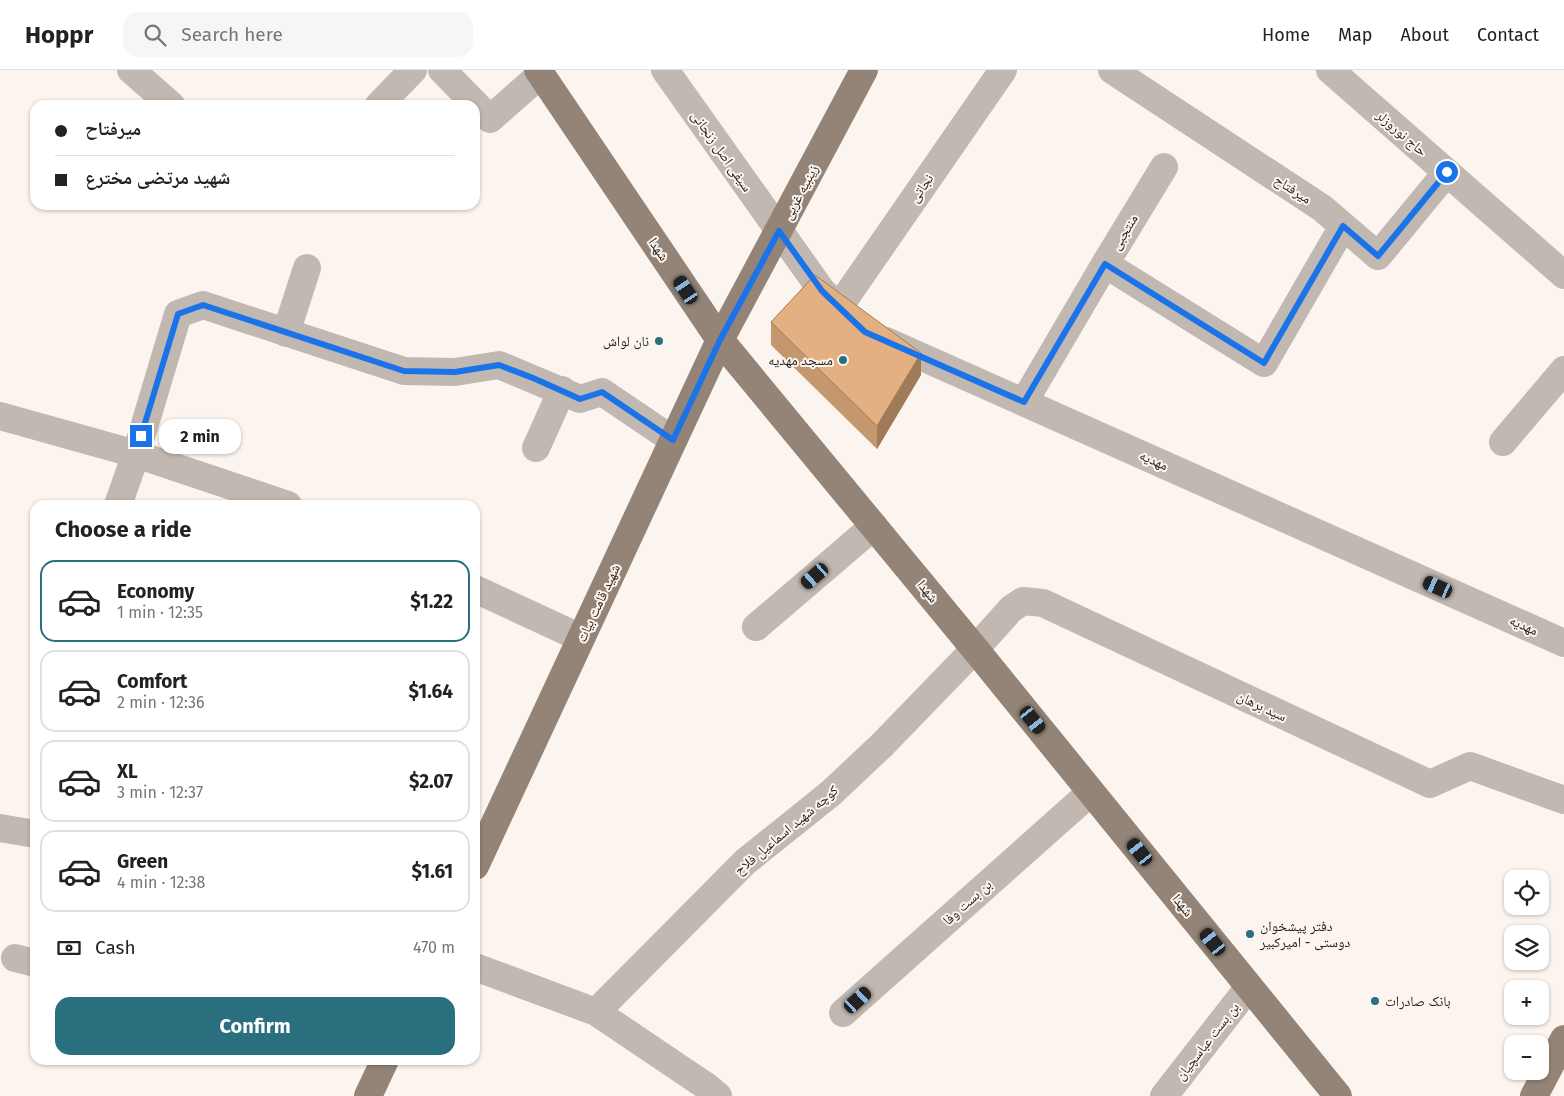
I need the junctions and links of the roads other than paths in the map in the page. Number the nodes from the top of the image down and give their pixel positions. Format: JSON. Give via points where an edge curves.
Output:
{"nodes":[{"id":1,"x":131,"y":70,"type":"edge"},
{"id":2,"x":413,"y":70,"type":"edge"},
{"id":3,"x":442,"y":70,"type":"edge"},
{"id":4,"x":664,"y":70,"type":"edge"},
{"id":5,"x":864,"y":70,"type":"edge"},
{"id":6,"x":1003,"y":70,"type":"edge"},
{"id":7,"x":1112,"y":70,"type":"edge"},
{"id":8,"x":1330,"y":70,"type":"edge"},
{"id":9,"x":539,"y":72,"type":"edge"},
{"id":10,"x":163,"y":100,"type":"edge"},
{"id":11,"x":384,"y":100,"type":"edge"},
{"id":12,"x":471,"y":100,"type":"edge"},
{"id":13,"x":480,"y":109,"type":"edge"},
{"id":14,"x":1164,"y":167,"type":"dead end"},
{"id":15,"x":1447,"y":172,"type":"junction"},
{"id":16,"x":1343,"y":226,"type":"junction"},
{"id":17,"x":779,"y":231,"type":"junction"},
{"id":18,"x":1105,"y":264,"type":"junction"},
{"id":19,"x":1560,"y":264,"type":"edge"},
{"id":20,"x":307,"y":268,"type":"dead end"},
{"id":21,"x":839,"y":307,"type":"junction"},
{"id":22,"x":286,"y":333,"type":"junction"},
{"id":23,"x":720,"y":340,"type":"junction"},
{"id":24,"x":1564,"y":370,"type":"edge"},
{"id":25,"x":562,"y":390,"type":"junction"},
{"id":26,"x":1024,"y":402,"type":"junction"},
{"id":27,"x":0,"y":416,"type":"edge"},
{"id":28,"x":673,"y":440,"type":"junction"},
{"id":29,"x":1503,"y":442,"type":"dead end"},
{"id":30,"x":536,"y":448,"type":"dead end"},
{"id":31,"x":136,"y":454,"type":"junction"},
{"id":32,"x":120,"y":500,"type":"edge"},
{"id":33,"x":273,"y":500,"type":"edge"},
{"id":34,"x":874,"y":526,"type":"junction"},
{"id":35,"x":480,"y":592,"type":"edge"},
{"id":36,"x":756,"y":627,"type":"dead end"},
{"id":37,"x":581,"y":638,"type":"junction"},
{"id":38,"x":1564,"y":643,"type":"edge"},
{"id":39,"x":975,"y":649,"type":"junction"},
{"id":40,"x":1092,"y":792,"type":"junction"},
{"id":41,"x":1564,"y":800,"type":"edge"},
{"id":42,"x":0,"y":828,"type":"edge"},
{"id":43,"x":30,"y":833,"type":"edge"},
{"id":44,"x":480,"y":855,"type":"edge"},
{"id":45,"x":480,"y":969,"type":"edge"},
{"id":46,"x":1250,"y":987,"type":"junction"},
{"id":47,"x":596,"y":1012,"type":"junction"},
{"id":48,"x":843,"y":1013,"type":"dead end"},
{"id":49,"x":1564,"y":1039,"type":"edge"},
{"id":50,"x":383,"y":1065,"type":"edge"},
{"id":51,"x":708,"y":1093,"type":"edge"},
{"id":52,"x":368,"y":1096,"type":"edge"},
{"id":53,"x":1164,"y":1096,"type":"edge"},
{"id":54,"x":1338,"y":1096,"type":"edge"},
{"id":55,"x":1534,"y":1096,"type":"edge"}],
"edges":[{"from":1,"to":10,"type":"street"},
{"from":2,"to":11,"type":"street"},
{"from":3,"to":12,"type":"street"},
{"from":4,"to":17,"type":"street","name":"سیفی اصل زنجانی"},
{"from":5,"to":17,"type":"main road","name":"زینبیه غربی"},
{"from":6,"to":21,"type":"street","name":"نجاتی"},
{"from":7,"to":16,"type":"street","name":"میرفتاح","via":[[1322,208]]},
{"from":8,"to":15,"type":"street","name":"حاج نوروزلر"},
{"from":9,"to":13,"type":"street","via":[[490,119]]},
{"from":9,"to":23,"type":"main road","name":"شهدا"},
{"from":14,"to":18,"type":"street","name":"منتجبی"},
{"from":15,"to":16,"type":"street","name":"میرفتاح","via":[[1378,256]]},
{"from":15,"to":19,"type":"street","name":"حاج نوروزلر"},
{"from":16,"to":18,"type":"street","via":[[1264,363]]},
{"from":17,"to":21,"type":"street","name":"مهدیه","via":[[822,291]]},
{"from":17,"to":23,"type":"main road","name":"زینبیه غربی"},
{"from":18,"to":26,"type":"street","name":"منتجبی"},
{"from":20,"to":22,"type":"street"},
{"from":21,"to":26,"type":"street","name":"مهدیه","via":[[862,329]]},
{"from":22,"to":25,"type":"street","via":[[404,371],[455,372],[499,365]]},
{"from":22,"to":31,"type":"street","via":[[203,305],[178,314]]},
{"from":23,"to":28,"type":"main road","name":"شهید قامت بیات"},
{"from":23,"to":34,"type":"main road","name":"شهدا"},
{"from":24,"to":29,"type":"street"},
{"from":25,"to":28,"type":"street","via":[[580,399],[602,392]]},
{"from":25,"to":30,"type":"street"},
{"from":26,"to":38,"type":"street","name":"مهدیه"},
{"from":27,"to":31,"type":"street"},
{"from":28,"to":37,"type":"main road","name":"شهید قامت بیات"},
{"from":31,"to":32,"type":"street"},
{"from":31,"to":33,"type":"street"},
{"from":34,"to":36,"type":"street"},
{"from":34,"to":39,"type":"main road","name":"شهدا"},
{"from":35,"to":37,"type":"street"},
{"from":37,"to":44,"type":"main road","name":"شهید قامت بیات"},
{"from":39,"to":40,"type":"main road","name":"شهدا"},
{"from":39,"to":41,"type":"street","name":"سید برهان","via":[[1011,609],[1023,601],[1043,603],[1430,784],[1470,766]]},
{"from":39,"to":47,"type":"street","name":"کوچه شهید اسماعیل فلاح","via":[[882,746],[831,793],[745,862]]},
{"from":40,"to":46,"type":"main road","name":"شهدا"},
{"from":40,"to":48,"type":"street","name":"بن بست وفا"},
{"from":42,"to":43,"type":"street"},
{"from":45,"to":47,"type":"street"},
{"from":46,"to":53,"type":"street","name":"بن بست عباسچیان"},
{"from":46,"to":54,"type":"main road","name":"شهدا"},
{"from":47,"to":51,"type":"street"},
{"from":49,"to":55,"type":"main road"},
{"from":50,"to":52,"type":"main road"}]}
